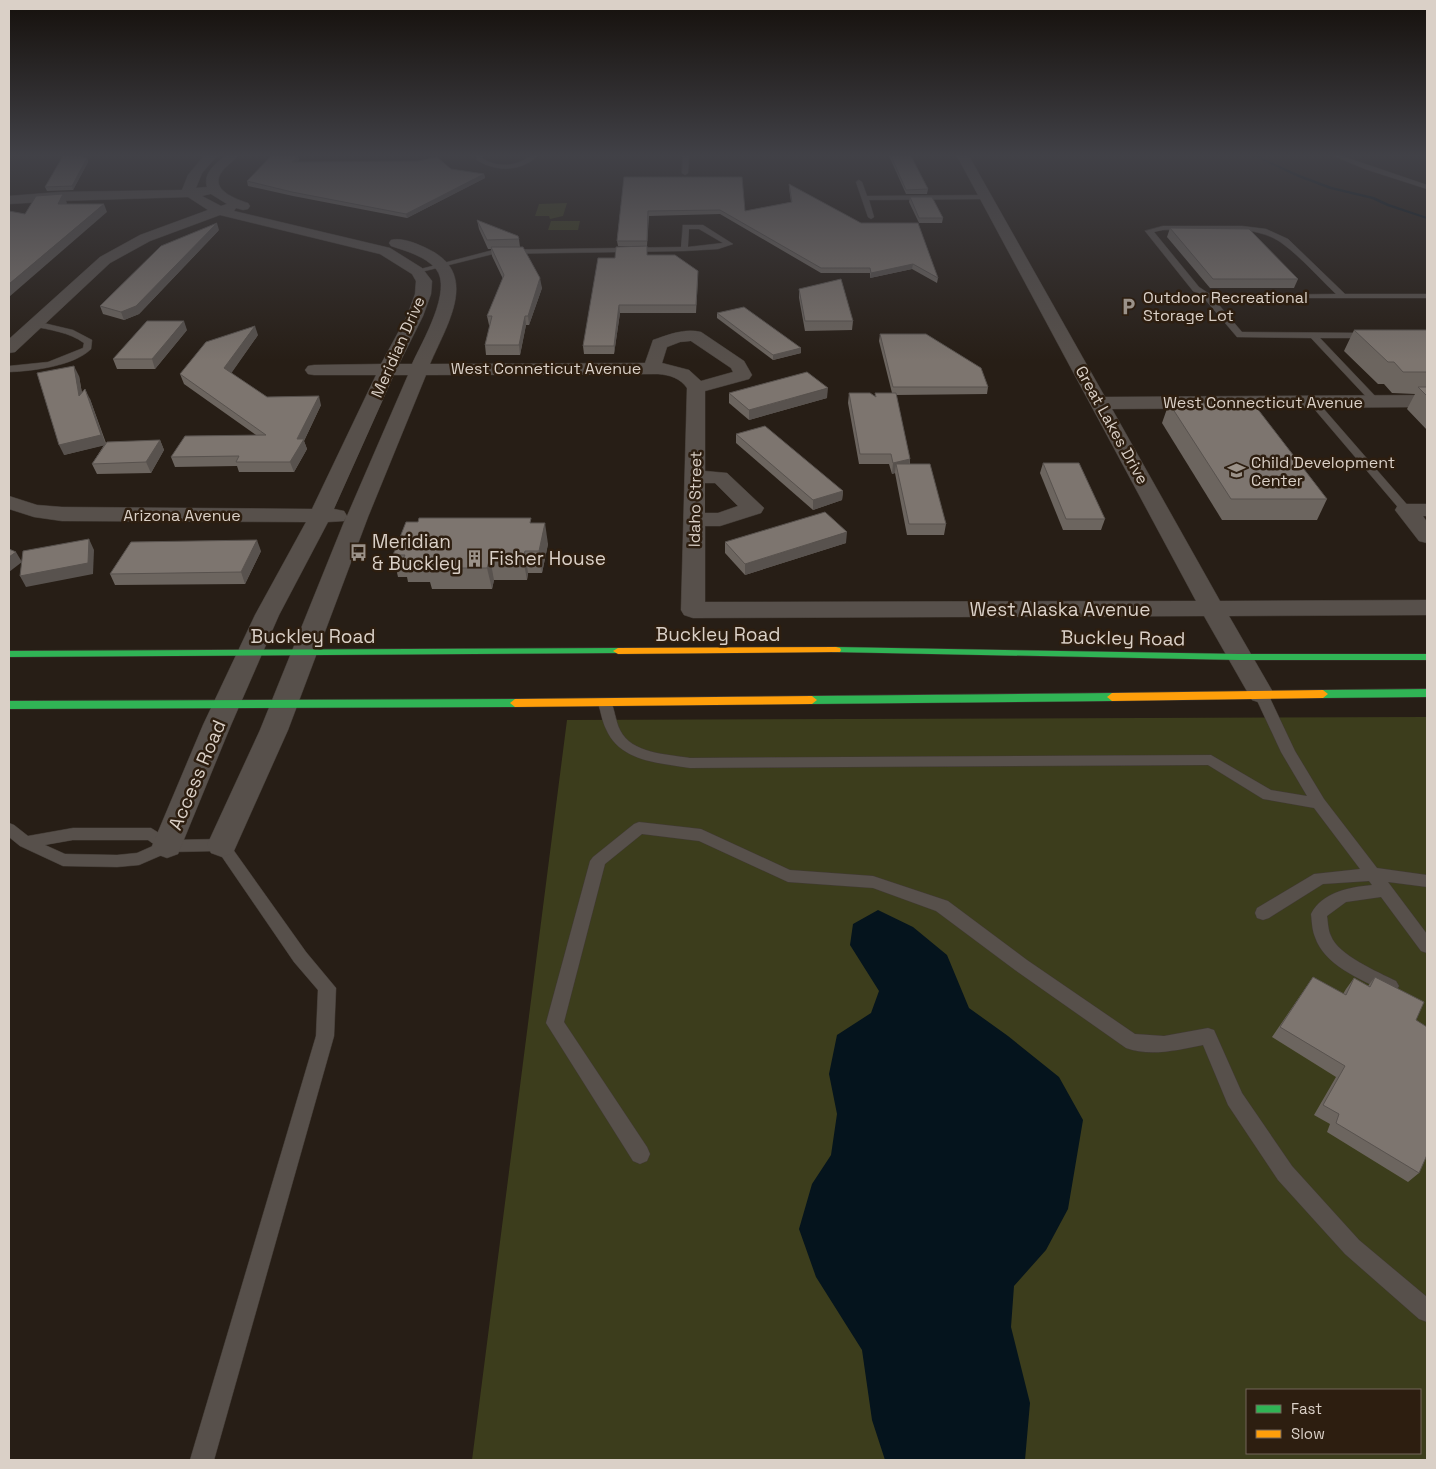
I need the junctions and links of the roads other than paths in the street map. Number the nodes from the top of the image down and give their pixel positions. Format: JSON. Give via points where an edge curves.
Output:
{"nodes":[{"id":1,"x":181,"y":225,"type":"edge"},
{"id":2,"x":276,"y":225,"type":"edge"},
{"id":3,"x":322,"y":225,"type":"edge"},
{"id":4,"x":1000,"y":225,"type":"edge"},
{"id":5,"x":684,"y":249,"type":"junction"},
{"id":6,"x":441,"y":264,"type":"junction"},
{"id":7,"x":417,"y":270,"type":"junction"},
{"id":8,"x":1206,"y":295,"type":"junction"},
{"id":9,"x":1427,"y":296,"type":"edge"},
{"id":10,"x":1344,"y":297,"type":"junction"},
{"id":11,"x":36,"y":324,"type":"junction"},
{"id":12,"x":1313,"y":335,"type":"junction"},
{"id":13,"x":1380,"y":335,"type":"edge"},
{"id":14,"x":9,"y":348,"type":"edge"},
{"id":15,"x":652,"y":368,"type":"junction"},
{"id":16,"x":9,"y":369,"type":"edge"},
{"id":17,"x":388,"y":369,"type":"junction"},
{"id":18,"x":419,"y":369,"type":"junction"},
{"id":19,"x":314,"y":370,"type":"dead end"},
{"id":20,"x":696,"y":388,"type":"junction"},
{"id":21,"x":1375,"y":401,"type":"junction"},
{"id":22,"x":1427,"y":401,"type":"edge"},
{"id":23,"x":1313,"y":402,"type":"junction"},
{"id":24,"x":1099,"y":403,"type":"junction"},
{"id":25,"x":695,"y":477,"type":"junction"},
{"id":26,"x":9,"y":502,"type":"edge"},
{"id":27,"x":1417,"y":510,"type":"edge"},
{"id":28,"x":320,"y":516,"type":"junction"},
{"id":29,"x":357,"y":517,"type":"junction"},
{"id":30,"x":694,"y":520,"type":"junction"},
{"id":31,"x":1427,"y":536,"type":"edge"},
{"id":32,"x":1212,"y":608,"type":"junction"},
{"id":33,"x":1427,"y":608,"type":"edge"},
{"id":34,"x":693,"y":610,"type":"joint"},
{"id":35,"x":9,"y":654,"type":"edge"},
{"id":36,"x":250,"y":654,"type":"junction"},
{"id":37,"x":305,"y":654,"type":"junction"},
{"id":38,"x":1239,"y":657,"type":"junction"},
{"id":39,"x":1427,"y":657,"type":"edge"},
{"id":40,"x":1427,"y":693,"type":"edge"},
{"id":41,"x":1261,"y":694,"type":"junction"},
{"id":42,"x":605,"y":703,"type":"junction"},
{"id":43,"x":227,"y":704,"type":"junction"},
{"id":44,"x":9,"y":705,"type":"edge"},
{"id":45,"x":284,"y":705,"type":"junction"},
{"id":46,"x":1319,"y":803,"type":"junction"},
{"id":47,"x":9,"y":829,"type":"edge"},
{"id":48,"x":25,"y":842,"type":"junction"},
{"id":49,"x":222,"y":845,"type":"junction"},
{"id":50,"x":167,"y":846,"type":"junction"},
{"id":51,"x":1373,"y":874,"type":"junction"},
{"id":52,"x":1427,"y":880,"type":"edge"},
{"id":53,"x":1385,"y":890,"type":"junction"},
{"id":54,"x":1263,"y":913,"type":"dead end"},
{"id":55,"x":1427,"y":946,"type":"edge"},
{"id":56,"x":1403,"y":994,"type":"edge"},
{"id":57,"x":640,"y":1154,"type":"dead end"},
{"id":58,"x":1427,"y":1311,"type":"edge"},
{"id":59,"x":202,"y":1460,"type":"edge"}],
"edges":[{"from":1,"to":11,"type":"street","via":[[154,234],[105,260]]},
{"from":2,"to":7,"type":"street","name":"Meridian Drive","via":[[385,251]]},
{"from":3,"to":6,"type":"street","via":[[392,241],[420,251]]},
{"from":4,"to":24,"type":"street","name":"Great Lakes Drive"},
{"from":5,"to":5,"type":"lane","via":[[686,227],[700,227],[728,244]]},
{"from":5,"to":6,"type":"lane","via":[[493,252]]},
{"from":6,"to":7,"type":"lane"},
{"from":6,"to":18,"type":"street","name":"Meridian Drive","via":[[450,282],[449,294]]},
{"from":7,"to":17,"type":"street","name":"Meridian Drive","via":[[424,281],[423,294]]},
{"from":8,"to":10,"type":"lane"},
{"from":8,"to":10,"type":"lane","via":[[1196,289],[1149,231],[1163,228],[1242,228],[1263,231],[1285,241]]},
{"from":8,"to":12,"type":"lane","via":[[1240,334]]},
{"from":9,"to":10,"type":"lane"},
{"from":11,"to":14,"type":"street"},
{"from":11,"to":16,"type":"lane","via":[[82,337],[89,342],[87,349],[59,361]]},
{"from":12,"to":13,"type":"lane"},
{"from":12,"to":21,"type":"lane"},
{"from":15,"to":18,"type":"street","name":"West Conneticut Avenue"},
{"from":15,"to":20,"type":"street","name":"West Conneticut Avenue","via":[[668,368],[682,373],[693,381]]},
{"from":15,"to":20,"type":"street","via":[[659,344],[678,337],[695,336],[738,365],[743,375]]},
{"from":17,"to":18,"type":"street","name":"West Conneticut Avenue"},
{"from":17,"to":19,"type":"street","name":"West Conneticut Avenue"},
{"from":17,"to":28,"type":"street","name":"Meridian Drive"},
{"from":18,"to":29,"type":"street","name":"Meridian Drive"},
{"from":20,"to":25,"type":"street","name":"Idaho Street"},
{"from":21,"to":22,"type":"street","name":"West Connecticut Avenue"},
{"from":21,"to":23,"type":"street","name":"West Connecticut Avenue"},
{"from":23,"to":24,"type":"street","name":"West Connecticut Avenue"},
{"from":23,"to":27,"type":"lane"},
{"from":24,"to":32,"type":"street","name":"Great Lakes Drive"},
{"from":25,"to":30,"type":"street","name":"Idaho Street"},
{"from":25,"to":30,"type":"street","via":[[720,477],[753,508],[720,519]]},
{"from":26,"to":28,"type":"street","name":"Arizona Avenue","via":[[34,511],[62,514]]},
{"from":27,"to":31,"type":"street"},
{"from":28,"to":29,"type":"street","name":"Arizona Avenue"},
{"from":28,"to":36,"type":"street","name":"Meridian Drive"},
{"from":29,"to":37,"type":"street","name":"Meridian Drive"},
{"from":30,"to":34,"type":"street","name":"Idaho Street"},
{"from":32,"to":33,"type":"street","name":"West Alaska Avenue"},
{"from":32,"to":34,"type":"street","name":"West Alaska Avenue"},
{"from":32,"to":38,"type":"street","name":"Great Lakes Drive"},
{"from":35,"to":36,"type":"highway","name":"Buckley Road"},
{"from":36,"to":37,"type":"highway","name":"Buckley Road"},
{"from":36,"to":43,"type":"street","name":"Access Road"},
{"from":37,"to":38,"type":"highway","name":"Buckley Road","via":[[891,650]]},
{"from":37,"to":45,"type":"street","name":"Meridian Drive"},
{"from":38,"to":39,"type":"highway","name":"Buckley Road"},
{"from":38,"to":41,"type":"street","name":"Great Lakes Drive"},
{"from":40,"to":41,"type":"highway"},
{"from":41,"to":42,"type":"highway"},
{"from":41,"to":46,"type":"lane","via":[[1288,752]]},
{"from":42,"to":45,"type":"highway"},
{"from":42,"to":46,"type":"lane","via":[[614,732],[639,755],[690,763],[1211,760],[1268,795]]},
{"from":43,"to":44,"type":"highway"},
{"from":43,"to":45,"type":"highway"},
{"from":43,"to":50,"type":"street","name":"Access Road"},
{"from":45,"to":49,"type":"street"},
{"from":46,"to":51,"type":"lane"},
{"from":47,"to":48,"type":"lane"},
{"from":48,"to":50,"type":"lane","via":[[73,834],[152,834]]},
{"from":48,"to":50,"type":"lane","via":[[63,860],[139,859]]},
{"from":49,"to":50,"type":"lane"},
{"from":49,"to":59,"type":"lane","via":[[300,958],[327,988],[325,1036]]},
{"from":51,"to":52,"type":"lane"},
{"from":51,"to":53,"type":"lane"},
{"from":51,"to":54,"type":"lane","via":[[1320,878]]},
{"from":53,"to":55,"type":"lane"},
{"from":53,"to":56,"type":"lane","via":[[1347,895],[1327,903],[1319,914],[1323,938],[1336,954],[1353,966]]},
{"from":57,"to":58,"type":"lane","via":[[556,1023],[598,861],[640,828],[701,835],[788,876],[873,882],[942,906],[1132,1042],[1164,1044],[1208,1036],[1235,1099],[1285,1173],[1352,1246]]}]}
